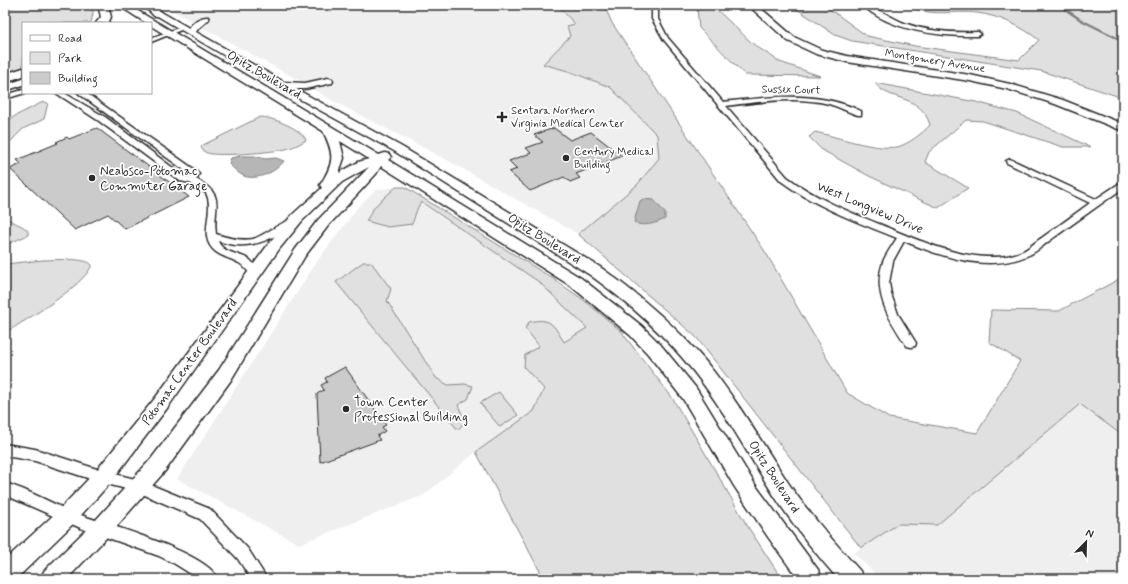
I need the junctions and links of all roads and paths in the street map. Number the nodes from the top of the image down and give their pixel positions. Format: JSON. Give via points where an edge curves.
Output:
{"nodes":[{"id":1,"x":103,"y":5,"type":"edge"},
{"id":2,"x":122,"y":5,"type":"edge"},
{"id":3,"x":143,"y":5,"type":"edge"},
{"id":4,"x":149,"y":5,"type":"edge"},
{"id":5,"x":655,"y":5,"type":"edge"},
{"id":6,"x":752,"y":5,"type":"edge"},
{"id":7,"x":865,"y":5,"type":"edge"},
{"id":8,"x":135,"y":13,"type":"junction"},
{"id":9,"x":158,"y":14,"type":"junction"},
{"id":10,"x":205,"y":19,"type":"dead end"},
{"id":11,"x":103,"y":22,"type":"edge"},
{"id":12,"x":142,"y":22,"type":"edge"},
{"id":13,"x":150,"y":22,"type":"edge"},
{"id":14,"x":152,"y":23,"type":"edge"},
{"id":15,"x":183,"y":28,"type":"junction"},
{"id":16,"x":165,"y":31,"type":"junction"},
{"id":17,"x":152,"y":33,"type":"edge"},
{"id":18,"x":978,"y":34,"type":"dead end"},
{"id":19,"x":152,"y":39,"type":"edge"},
{"id":20,"x":22,"y":72,"type":"edge"},
{"id":21,"x":5,"y":78,"type":"edge"},
{"id":22,"x":22,"y":82,"type":"edge"},
{"id":23,"x":280,"y":84,"type":"junction"},
{"id":24,"x":22,"y":85,"type":"edge"},
{"id":25,"x":5,"y":89,"type":"edge"},
{"id":26,"x":22,"y":92,"type":"edge"},
{"id":27,"x":61,"y":94,"type":"edge"},
{"id":28,"x":81,"y":94,"type":"edge"},
{"id":29,"x":5,"y":97,"type":"edge"},
{"id":30,"x":721,"y":104,"type":"junction"},
{"id":31,"x":324,"y":108,"type":"junction"},
{"id":32,"x":858,"y":113,"type":"dead end"},
{"id":33,"x":1123,"y":128,"type":"edge"},
{"id":34,"x":328,"y":130,"type":"junction"},
{"id":35,"x":398,"y":150,"type":"junction"},
{"id":36,"x":379,"y":160,"type":"junction"},
{"id":37,"x":1010,"y":161,"type":"dead end"},
{"id":38,"x":192,"y":179,"type":"junction"},
{"id":39,"x":1123,"y":184,"type":"edge"},
{"id":40,"x":320,"y":196,"type":"junction"},
{"id":41,"x":1096,"y":203,"type":"junction"},
{"id":42,"x":297,"y":218,"type":"junction"},
{"id":43,"x":212,"y":236,"type":"junction"},
{"id":44,"x":902,"y":237,"type":"junction"},
{"id":45,"x":255,"y":273,"type":"junction"},
{"id":46,"x":911,"y":343,"type":"dead end"},
{"id":47,"x":5,"y":450,"type":"edge"},
{"id":48,"x":103,"y":477,"type":"junction"},
{"id":49,"x":139,"y":486,"type":"junction"},
{"id":50,"x":5,"y":489,"type":"edge"},
{"id":51,"x":66,"y":517,"type":"junction"},
{"id":52,"x":101,"y":529,"type":"junction"},
{"id":53,"x":5,"y":575,"type":"edge"},
{"id":54,"x":52,"y":579,"type":"edge"},
{"id":55,"x":211,"y":579,"type":"edge"},
{"id":56,"x":260,"y":579,"type":"edge"},
{"id":57,"x":811,"y":579,"type":"edge"},
{"id":58,"x":852,"y":579,"type":"edge"}],
"edges":[{"from":1,"to":11,"type":"highway","via":[[106,17]]},
{"from":2,"to":8,"type":"main road","name":"Opitz Boulevard"},
{"from":3,"to":9,"type":"main road","name":"Opitz Boulevard"},
{"from":4,"to":9,"type":"highway"},
{"from":5,"to":30,"type":"street","name":"West Longview Drive","via":[[654,16],[659,29]]},
{"from":6,"to":33,"type":"main road","name":"Montgomery Avenue","via":[[791,39],[819,52],[1005,86],[1059,102]]},
{"from":7,"to":18,"type":"street","via":[[884,18],[913,28],[947,34]]},
{"from":8,"to":12,"type":"main road"},
{"from":8,"to":13,"type":"main road","name":"Opitz Boulevard"},
{"from":9,"to":15,"type":"main road","name":"Opitz Boulevard"},
{"from":10,"to":15,"type":"main road","via":[[197,25]]},
{"from":14,"to":16,"type":"main road","name":"Opitz Boulevard"},
{"from":15,"to":16,"type":"street"},
{"from":15,"to":23,"type":"main road","name":"Opitz Boulevard"},
{"from":16,"to":17,"type":"street"},
{"from":16,"to":19,"type":"street"},
{"from":16,"to":34,"type":"main road","name":"Opitz Boulevard"},
{"from":20,"to":21,"type":"highway"},
{"from":22,"to":25,"type":"main road"},
{"from":23,"to":31,"type":"main road","name":"Opitz Boulevard"},
{"from":23,"to":31,"type":"main road","via":[[304,86],[328,81],[316,96]]},
{"from":24,"to":25,"type":"street"},
{"from":26,"to":29,"type":"street"},
{"from":27,"to":38,"type":"street","via":[[102,119],[184,179]]},
{"from":28,"to":38,"type":"street","via":[[195,174]]},
{"from":30,"to":32,"type":"street","name":"Sussex Court","via":[[773,98],[796,99],[849,107]]},
{"from":30,"to":44,"type":"street","name":"West Longview Drive","via":[[778,173],[793,186],[837,211]]},
{"from":31,"to":35,"type":"main road","name":"Opitz Boulevard"},
{"from":34,"to":36,"type":"main road","name":"Opitz Boulevard"},
{"from":34,"to":40,"type":"main road","via":[[338,149],[338,164]]},
{"from":35,"to":36,"type":"main road","name":"Potomac Center Boulevard"},
{"from":35,"to":58,"type":"main road","name":"Opitz Boulevard","via":[[595,271],[644,308],[700,367],[726,402],[794,509]]},
{"from":36,"to":40,"type":"main road","name":"Potomac Center Boulevard","via":[[349,172]]},
{"from":36,"to":49,"type":"main road","name":"Potomac Center Boulevard","via":[[308,241],[225,375],[158,465]]},
{"from":36,"to":57,"type":"main road","name":"Opitz Boulevard","via":[[576,282],[628,323],[653,348],[699,407],[740,478],[774,530]]},
{"from":37,"to":41,"type":"street"},
{"from":38,"to":43,"type":"street","via":[[212,196]]},
{"from":39,"to":41,"type":"street","name":"West Longview Drive"},
{"from":40,"to":42,"type":"main road","name":"Potomac Center Boulevard"},
{"from":41,"to":44,"type":"street","name":"West Longview Drive","via":[[1026,253],[1008,258],[961,256]]},
{"from":42,"to":43,"type":"street","via":[[272,234],[255,241],[234,243]]},
{"from":42,"to":45,"type":"main road","name":"Potomac Center Boulevard"},
{"from":43,"to":45,"type":"street","via":[[216,248],[244,260],[251,265]]},
{"from":44,"to":46,"type":"street","via":[[889,260],[884,284],[891,311]]},
{"from":45,"to":48,"type":"main road","name":"Potomac Center Boulevard","via":[[162,402]]},
{"from":47,"to":48,"type":"street","via":[[36,455]]},
{"from":48,"to":49,"type":"street"},
{"from":48,"to":51,"type":"main road","name":"Potomac Center Boulevard"},
{"from":49,"to":52,"type":"main road","name":"Potomac Center Boulevard"},
{"from":49,"to":56,"type":"street","via":[[205,514],[243,554]]},
{"from":50,"to":51,"type":"street"},
{"from":51,"to":52,"type":"street"},
{"from":51,"to":53,"type":"main road","name":"Potomac Center Boulevard"},
{"from":52,"to":54,"type":"main road","name":"Potomac Center Boulevard"},
{"from":52,"to":55,"type":"street","via":[[172,555]]}]}
